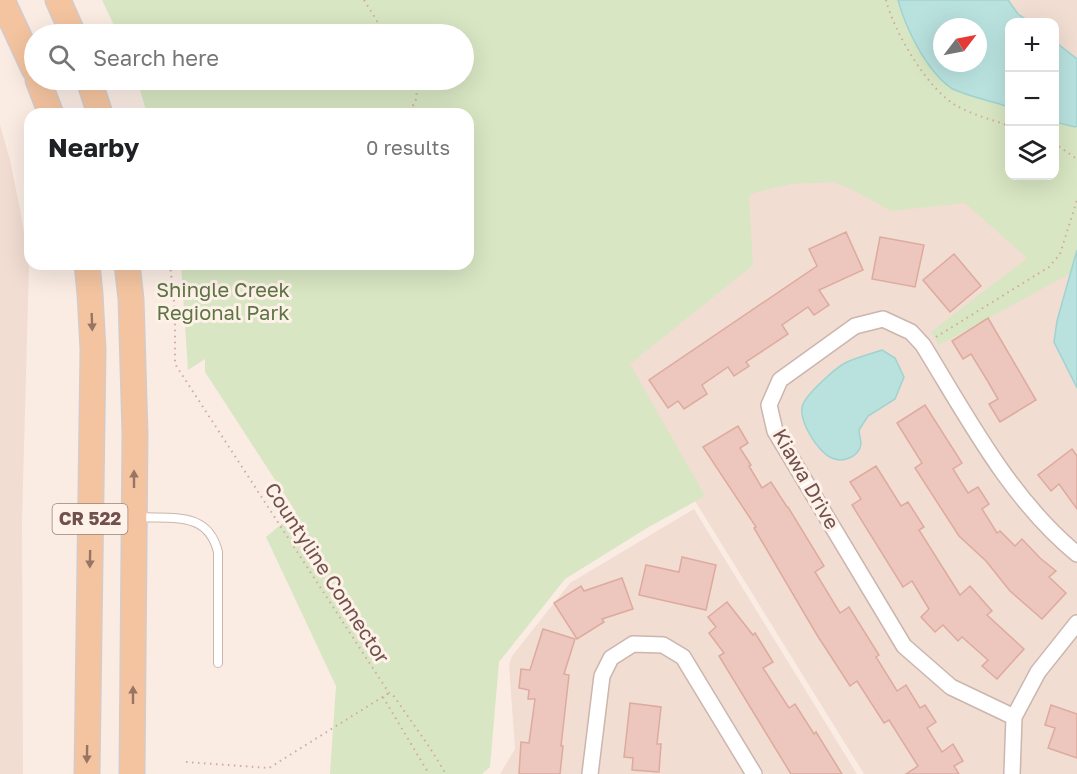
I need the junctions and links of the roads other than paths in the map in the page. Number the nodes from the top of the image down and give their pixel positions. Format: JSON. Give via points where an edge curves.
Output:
{"nodes":[{"id":1,"x":2,"y":0,"type":"edge"},
{"id":2,"x":58,"y":0,"type":"edge"},
{"id":3,"x":69,"y":24,"type":"edge"},
{"id":4,"x":24,"y":47,"type":"edge"},
{"id":5,"x":42,"y":90,"type":"edge"},
{"id":6,"x":92,"y":90,"type":"edge"},
{"id":7,"x":49,"y":108,"type":"edge"},
{"id":8,"x":97,"y":108,"type":"edge"},
{"id":9,"x":88,"y":270,"type":"edge"},
{"id":10,"x":128,"y":270,"type":"edge"},
{"id":11,"x":134,"y":516,"type":"junction"},
{"id":12,"x":1077,"y":554,"type":"edge"},
{"id":13,"x":1077,"y":623,"type":"edge"},
{"id":14,"x":218,"y":663,"type":"dead end"},
{"id":15,"x":1014,"y":717,"type":"junction"},
{"id":16,"x":87,"y":774,"type":"edge"},
{"id":17,"x":132,"y":774,"type":"edge"},
{"id":18,"x":590,"y":774,"type":"edge"},
{"id":19,"x":754,"y":774,"type":"edge"},
{"id":20,"x":1012,"y":774,"type":"edge"}],
"edges":[{"from":1,"to":4,"type":"main road"},
{"from":2,"to":3,"type":"main road"},
{"from":5,"to":7,"type":"main road"},
{"from":6,"to":8,"type":"main road"},
{"from":9,"to":16,"type":"main road","number":"CR 522","one_way":true,"via":[[93,349]]},
{"from":11,"to":10,"type":"main road","number":"CR 522","one_way":true},
{"from":11,"to":14,"type":"lane","via":[[193,520],[211,533],[218,552]]},
{"from":17,"to":11,"type":"main road","number":"CR 522","one_way":true},
{"from":12,"to":15,"type":"street","name":"Kiawa Drive","via":[[1008,480],[911,332],[883,319],[855,326],[780,380],[769,405],[775,431],[904,646],[951,687]]},
{"from":13,"to":15,"type":"street","via":[[1038,672]]},
{"from":15,"to":20,"type":"street"},
{"from":18,"to":19,"type":"street","via":[[602,676],[611,658],[633,644],[663,645],[683,657]]}]}
